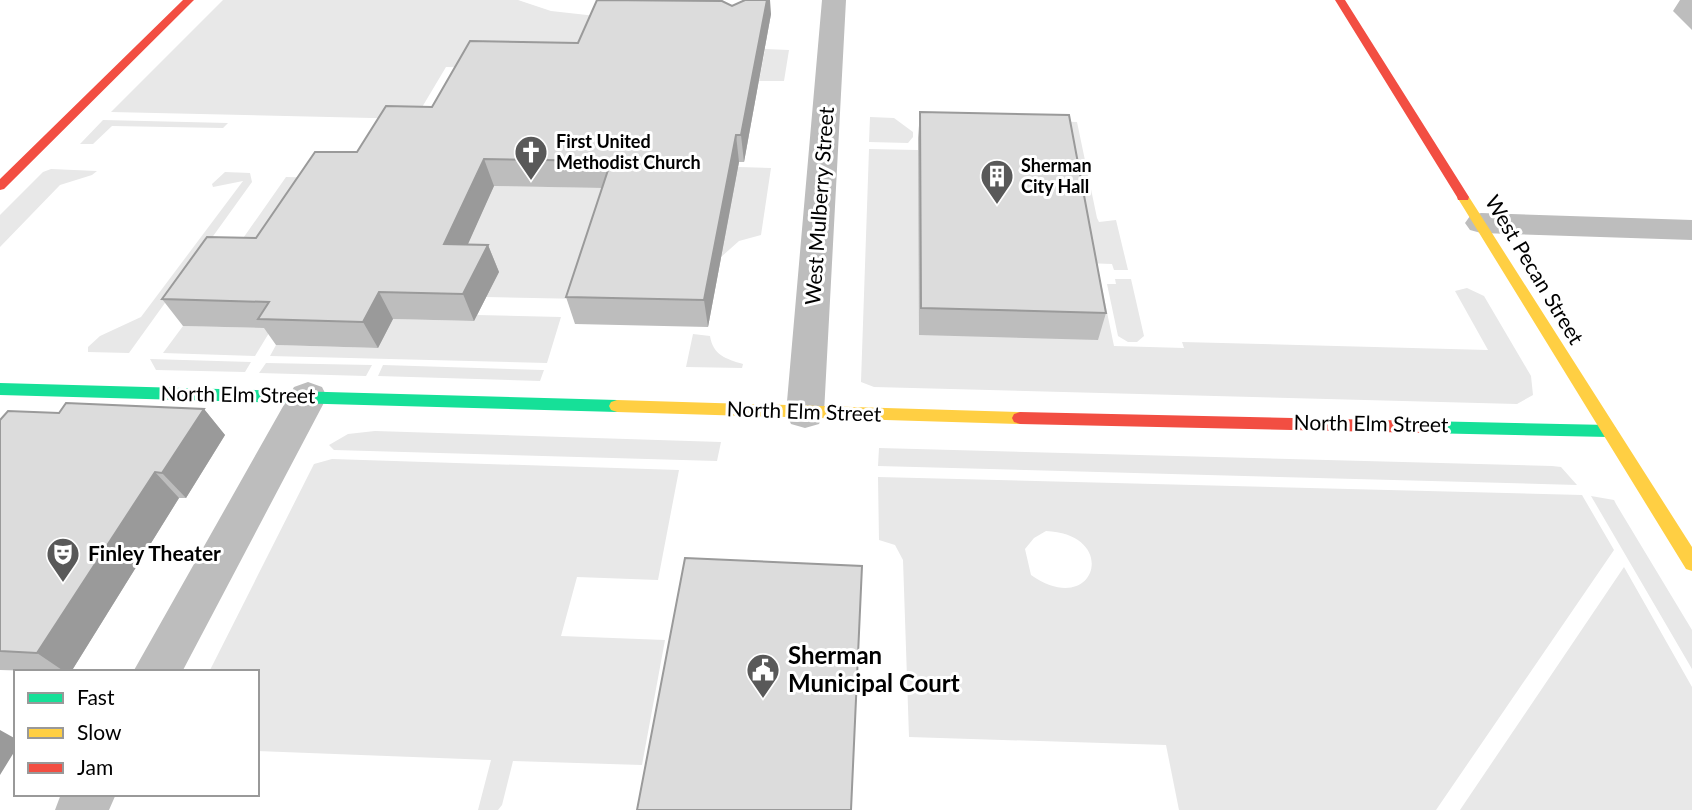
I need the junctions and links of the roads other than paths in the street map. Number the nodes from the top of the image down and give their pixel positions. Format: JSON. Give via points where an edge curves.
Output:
{"nodes":[{"id":1,"x":189,"y":0,"type":"edge"},
{"id":2,"x":834,"y":0,"type":"edge"},
{"id":3,"x":1340,"y":0,"type":"edge"},
{"id":4,"x":0,"y":186,"type":"edge"},
{"id":5,"x":1481,"y":223,"type":"junction"},
{"id":6,"x":1692,"y":230,"type":"edge"},
{"id":7,"x":0,"y":389,"type":"edge"},
{"id":8,"x":308,"y":397,"type":"junction"},
{"id":9,"x":805,"y":413,"type":"junction"},
{"id":10,"x":1609,"y":430,"type":"junction"},
{"id":11,"x":1692,"y":563,"type":"edge"},
{"id":12,"x":158,"y":670,"type":"edge"}],
"edges":[{"from":1,"to":4,"type":"street"},
{"from":2,"to":9,"type":"street","name":"West Mulberry Street"},
{"from":3,"to":5,"type":"street","name":"West Pecan Street"},
{"from":5,"to":6,"type":"street"},
{"from":5,"to":10,"type":"street","name":"West Pecan Street"},
{"from":7,"to":8,"type":"street","name":"North Elm Street"},
{"from":8,"to":9,"type":"street","name":"North Elm Street"},
{"from":8,"to":12,"type":"street"},
{"from":9,"to":10,"type":"street","name":"North Elm Street"},
{"from":10,"to":11,"type":"street","name":"West Pecan Street"}]}
